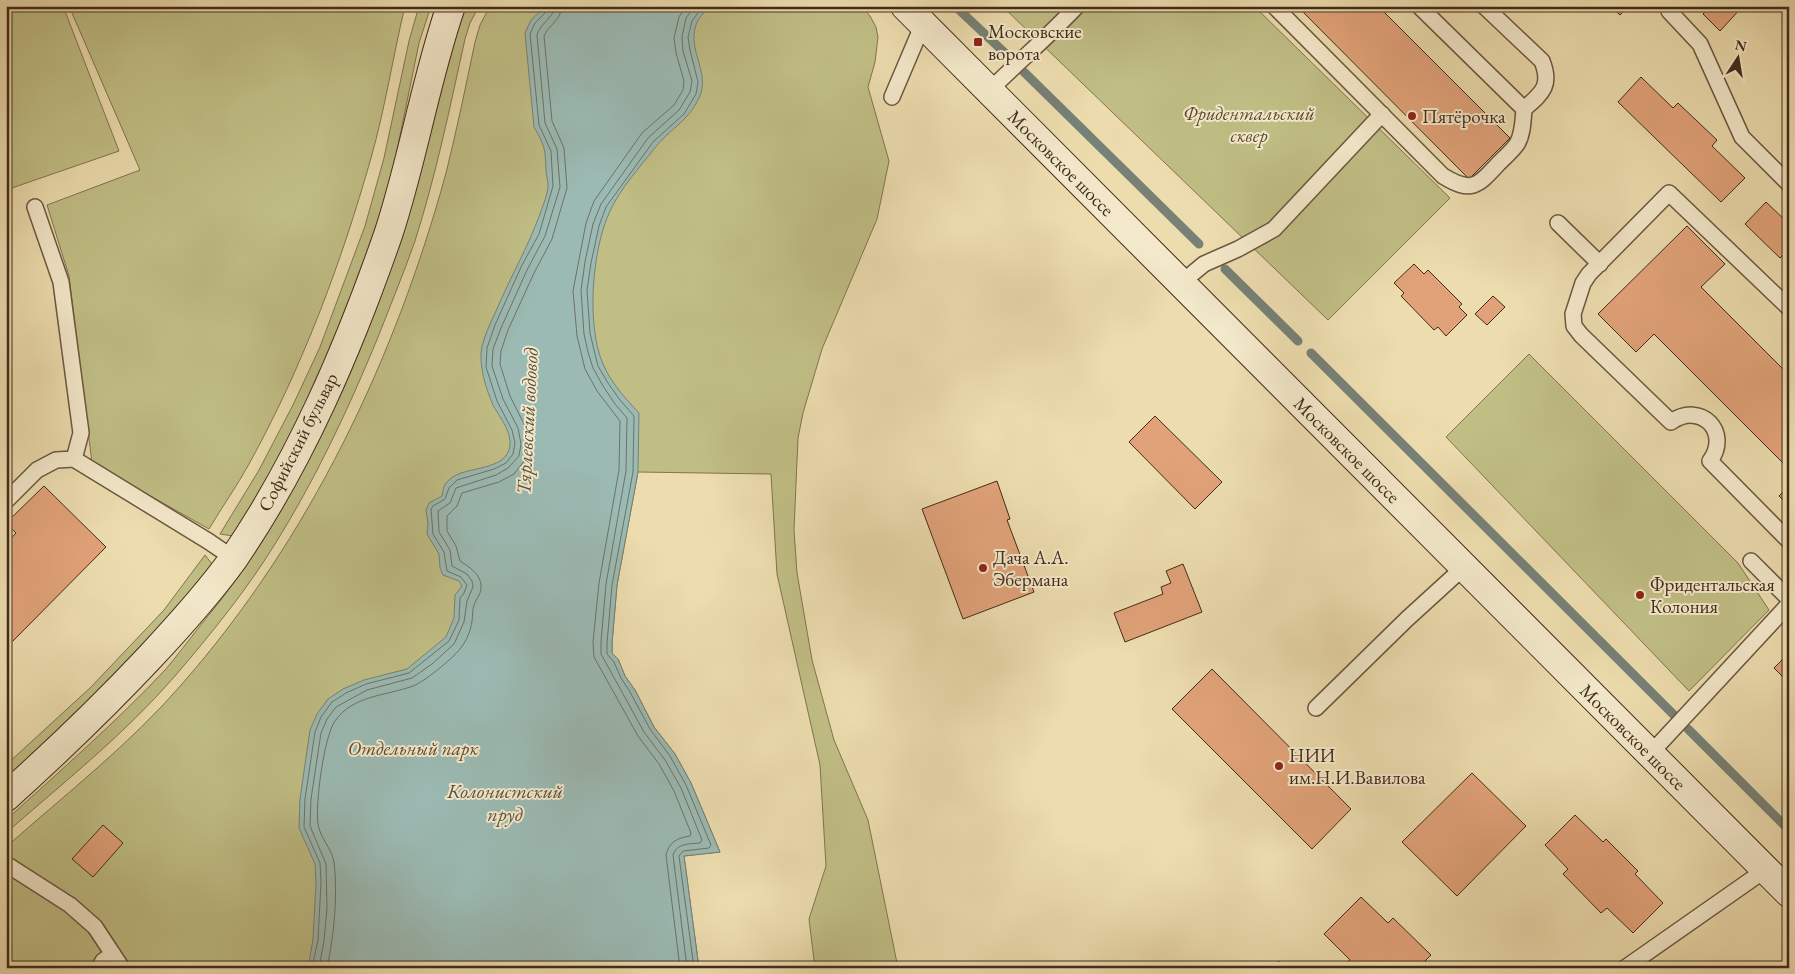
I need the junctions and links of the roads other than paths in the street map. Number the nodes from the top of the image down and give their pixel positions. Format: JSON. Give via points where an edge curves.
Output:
{"nodes":[{"id":1,"x":451,"y":6,"type":"edge"},
{"id":2,"x":1077,"y":6,"type":"edge"},
{"id":3,"x":1274,"y":6,"type":"edge"},
{"id":4,"x":1419,"y":6,"type":"edge"},
{"id":5,"x":1484,"y":6,"type":"edge"},
{"id":6,"x":1674,"y":6,"type":"edge"},
{"id":7,"x":914,"y":15,"type":"edge"},
{"id":8,"x":989,"y":91,"type":"junction"},
{"id":9,"x":892,"y":97,"type":"dead end"},
{"id":10,"x":1524,"y":109,"type":"junction"},
{"id":11,"x":1382,"y":114,"type":"junction"},
{"id":12,"x":1789,"y":184,"type":"edge"},
{"id":13,"x":35,"y":207,"type":"dead end"},
{"id":14,"x":1558,"y":223,"type":"dead end"},
{"id":15,"x":1600,"y":264,"type":"junction"},
{"id":16,"x":1181,"y":283,"type":"junction"},
{"id":17,"x":1789,"y":308,"type":"edge"},
{"id":18,"x":74,"y":459,"type":"junction"},
{"id":19,"x":6,"y":501,"type":"edge"},
{"id":20,"x":1789,"y":541,"type":"edge"},
{"id":21,"x":233,"y":558,"type":"junction"},
{"id":22,"x":1751,"y":562,"type":"dead end"},
{"id":23,"x":1464,"y":567,"type":"junction"},
{"id":24,"x":1789,"y":599,"type":"edge"},
{"id":25,"x":1789,"y":604,"type":"edge"},
{"id":26,"x":1316,"y":708,"type":"dead end"},
{"id":27,"x":1650,"y":754,"type":"junction"},
{"id":28,"x":6,"y":797,"type":"edge"},
{"id":29,"x":6,"y":864,"type":"edge"},
{"id":30,"x":1765,"y":870,"type":"junction"},
{"id":31,"x":1789,"y":894,"type":"edge"},
{"id":32,"x":113,"y":954,"type":"junction"},
{"id":33,"x":99,"y":968,"type":"edge"},
{"id":34,"x":122,"y":968,"type":"edge"},
{"id":35,"x":1625,"y":968,"type":"edge"}],
"edges":[{"from":1,"to":21,"type":"main road","name":"Софийский бульвар","via":[[436,48],[409,163],[388,233],[354,328],[280,483]]},
{"from":2,"to":8,"type":"lane"},
{"from":3,"to":11,"type":"lane"},
{"from":4,"to":10,"type":"lane"},
{"from":5,"to":10,"type":"lane","via":[[1542,61],[1547,73],[1546,85]]},
{"from":6,"to":12,"type":"lane","via":[[1669,11],[1700,44],[1742,137]]},
{"from":7,"to":8,"type":"main road","name":"Московское шоссе"},
{"from":7,"to":9,"type":"lane"},
{"from":8,"to":16,"type":"main road","name":"Московское шоссе"},
{"from":10,"to":11,"type":"lane","via":[[1517,144],[1482,182],[1470,186],[1442,176]]},
{"from":11,"to":16,"type":"lane","via":[[1274,229],[1204,264]]},
{"from":13,"to":18,"type":"lane","via":[[61,282],[81,433]]},
{"from":14,"to":15,"type":"lane"},
{"from":15,"to":17,"type":"lane","via":[[1669,193]]},
{"from":15,"to":20,"type":"lane","via":[[1581,288],[1573,314],[1574,326],[1671,422],[1686,414],[1710,423],[1718,438],[1718,446],[1710,462]]},
{"from":16,"to":23,"type":"main road","name":"Московское шоссе"},
{"from":18,"to":19,"type":"lane","via":[[56,460],[37,470]]},
{"from":18,"to":21,"type":"lane"},
{"from":21,"to":28,"type":"main road","name":"Софийский бульвар","via":[[182,623],[114,695]]},
{"from":22,"to":24,"type":"lane"},
{"from":23,"to":26,"type":"lane"},
{"from":23,"to":27,"type":"main road","name":"Московское шоссе"},
{"from":25,"to":27,"type":"lane"},
{"from":27,"to":30,"type":"main road","name":"Московское шоссе"},
{"from":29,"to":32,"type":"lane","via":[[70,905],[95,927]]},
{"from":30,"to":31,"type":"main road","name":"Московское шоссе"},
{"from":30,"to":35,"type":"lane"},
{"from":32,"to":33,"type":"lane"},
{"from":32,"to":34,"type":"lane"}]}
